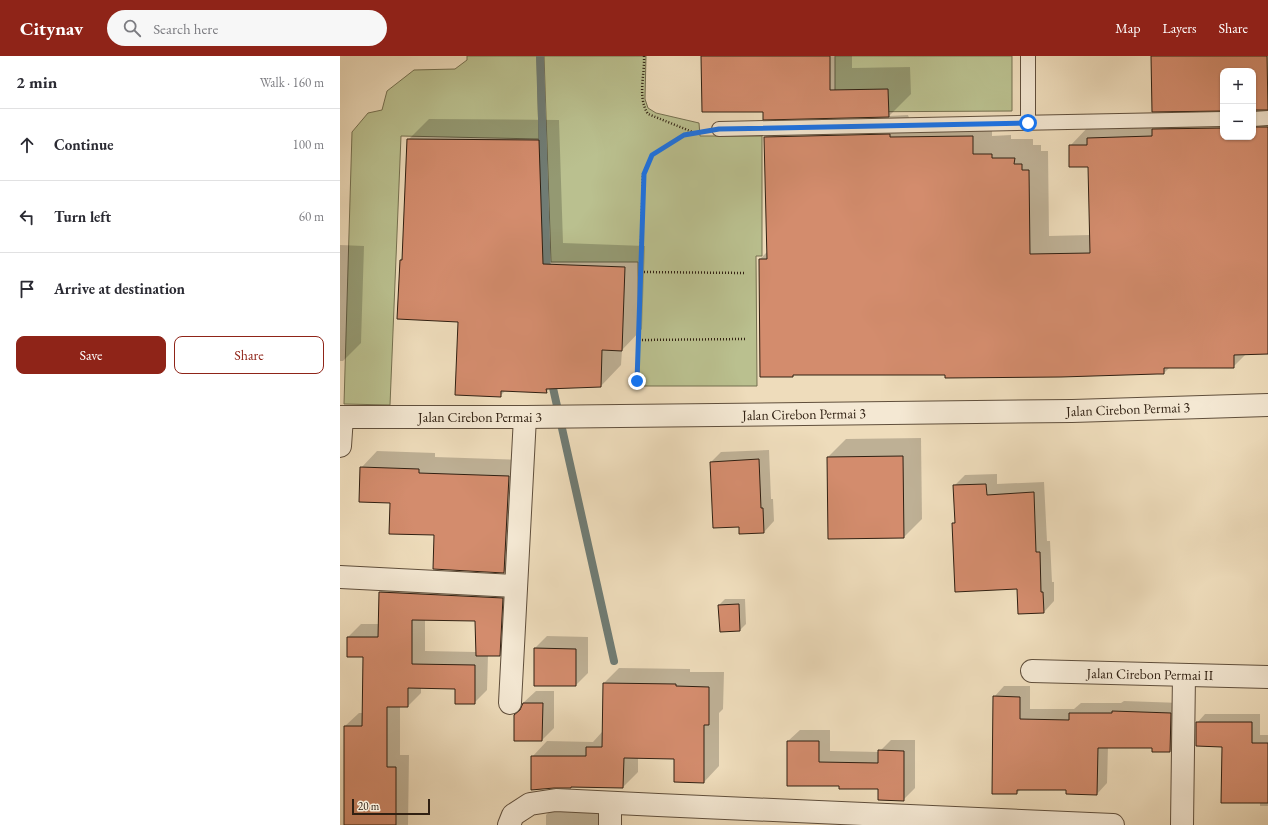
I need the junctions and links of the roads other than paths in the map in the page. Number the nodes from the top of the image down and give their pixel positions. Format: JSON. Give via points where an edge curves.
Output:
{"nodes":[{"id":1,"x":1028,"y":56,"type":"edge"},
{"id":2,"x":1268,"y":118,"type":"edge"},
{"id":3,"x":1220,"y":119,"type":"edge"},
{"id":4,"x":1256,"y":119,"type":"edge"},
{"id":5,"x":1028,"y":123,"type":"junction"},
{"id":6,"x":719,"y":129,"type":"road end"},
{"id":7,"x":1268,"y":405,"type":"edge"},
{"id":8,"x":341,"y":417,"type":"edge"},
{"id":9,"x":525,"y":417,"type":"junction"},
{"id":10,"x":340,"y":446,"type":"edge"},
{"id":11,"x":340,"y":577,"type":"edge"},
{"id":12,"x":516,"y":586,"type":"junction"},
{"id":13,"x":1032,"y":671,"type":"dead end"},
{"id":14,"x":1184,"y":675,"type":"junction"},
{"id":15,"x":1268,"y":676,"type":"edge"},
{"id":16,"x":510,"y":703,"type":"dead end"},
{"id":17,"x":610,"y":803,"type":"junction"},
{"id":18,"x":511,"y":820,"type":"edge"},
{"id":19,"x":610,"y":825,"type":"edge"},
{"id":20,"x":1113,"y":825,"type":"edge"},
{"id":21,"x":1182,"y":825,"type":"edge"}],
"edges":[{"from":1,"to":5,"type":"lane"},
{"from":2,"to":4,"type":"lane"},
{"from":3,"to":5,"type":"lane"},
{"from":5,"to":6,"type":"lane"},
{"from":7,"to":9,"type":"street","name":"Jalan Cirebon Permai 3","via":[[1072,411]]},
{"from":8,"to":9,"type":"street","name":"Jalan Cirebon Permai 3"},
{"from":8,"to":10,"type":"street"},
{"from":9,"to":12,"type":"street"},
{"from":11,"to":12,"type":"street"},
{"from":12,"to":16,"type":"street"},
{"from":13,"to":14,"type":"street","name":"Jalan Cirebon Permai II"},
{"from":14,"to":15,"type":"street","name":"Jalan Cirebon Permai II"},
{"from":14,"to":21,"type":"street"},
{"from":17,"to":18,"type":"street","via":[[556,800],[530,804]]},
{"from":17,"to":19,"type":"street"},
{"from":17,"to":20,"type":"street"}]}
